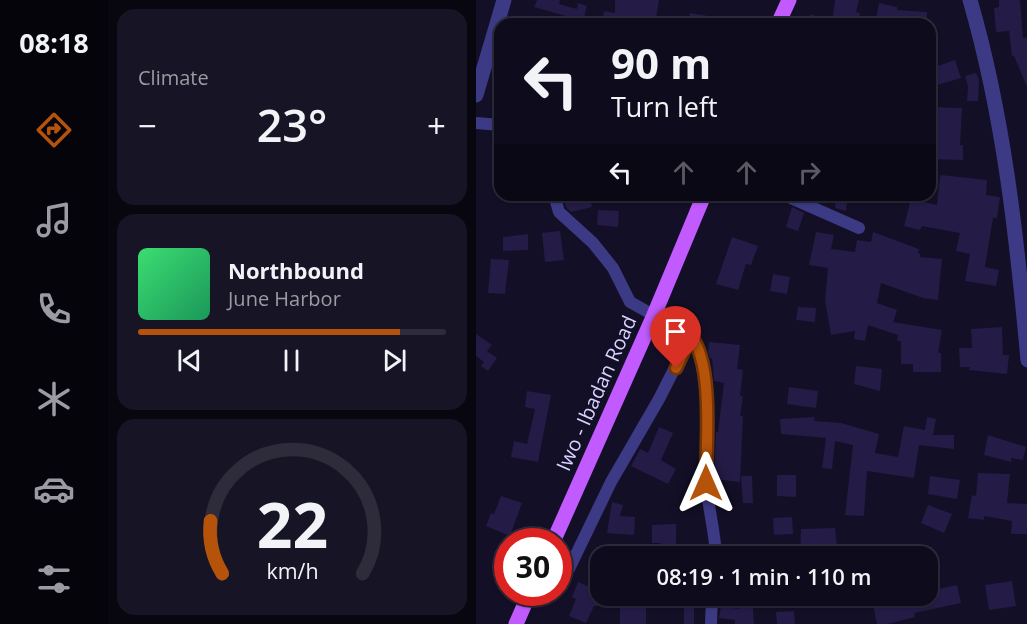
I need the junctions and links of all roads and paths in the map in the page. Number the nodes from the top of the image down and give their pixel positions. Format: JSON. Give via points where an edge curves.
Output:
{"nodes":[{"id":1,"x":504,"y":0,"type":"edge"},
{"id":2,"x":789,"y":0,"type":"edge"},
{"id":3,"x":971,"y":0,"type":"edge"},
{"id":4,"x":499,"y":18,"type":"edge"},
{"id":5,"x":782,"y":18,"type":"edge"},
{"id":6,"x":494,"y":34,"type":"edge"},
{"id":7,"x":476,"y":95,"type":"edge"},
{"id":8,"x":476,"y":123,"type":"edge"},
{"id":9,"x":494,"y":124,"type":"edge"},
{"id":10,"x":556,"y":201,"type":"edge"},
{"id":11,"x":702,"y":201,"type":"edge"},
{"id":12,"x":798,"y":201,"type":"edge"},
{"id":13,"x":859,"y":228,"type":"dead end"},
{"id":14,"x":654,"y":315,"type":"junction"},
{"id":15,"x":691,"y":336,"type":"junction"},
{"id":16,"x":1028,"y":360,"type":"edge"},
{"id":17,"x":559,"y":528,"type":"edge"},
{"id":18,"x":715,"y":546,"type":"edge"},
{"id":19,"x":572,"y":563,"type":"edge"},
{"id":20,"x":524,"y":606,"type":"edge"},
{"id":21,"x":712,"y":606,"type":"edge"},
{"id":22,"x":516,"y":624,"type":"edge"},
{"id":23,"x":711,"y":624,"type":"edge"}],
"edges":[{"from":1,"to":4,"type":"street"},
{"from":2,"to":5,"type":"main road"},
{"from":3,"to":16,"type":"street","via":[[999,118]]},
{"from":6,"to":7,"type":"street"},
{"from":8,"to":9,"type":"street"},
{"from":10,"to":14,"type":"street","via":[[559,212],[614,268],[630,302]]},
{"from":11,"to":14,"type":"main road","name":"Iwo - Ibadan Road"},
{"from":12,"to":13,"type":"street"},
{"from":14,"to":15,"type":"street"},
{"from":14,"to":17,"type":"main road","name":"Iwo - Ibadan Road"},
{"from":15,"to":18,"type":"street","via":[[701,355],[706,378],[706,483]]},
{"from":15,"to":19,"type":"street","via":[[611,482]]},
{"from":20,"to":22,"type":"main road"},
{"from":21,"to":23,"type":"street"}]}
